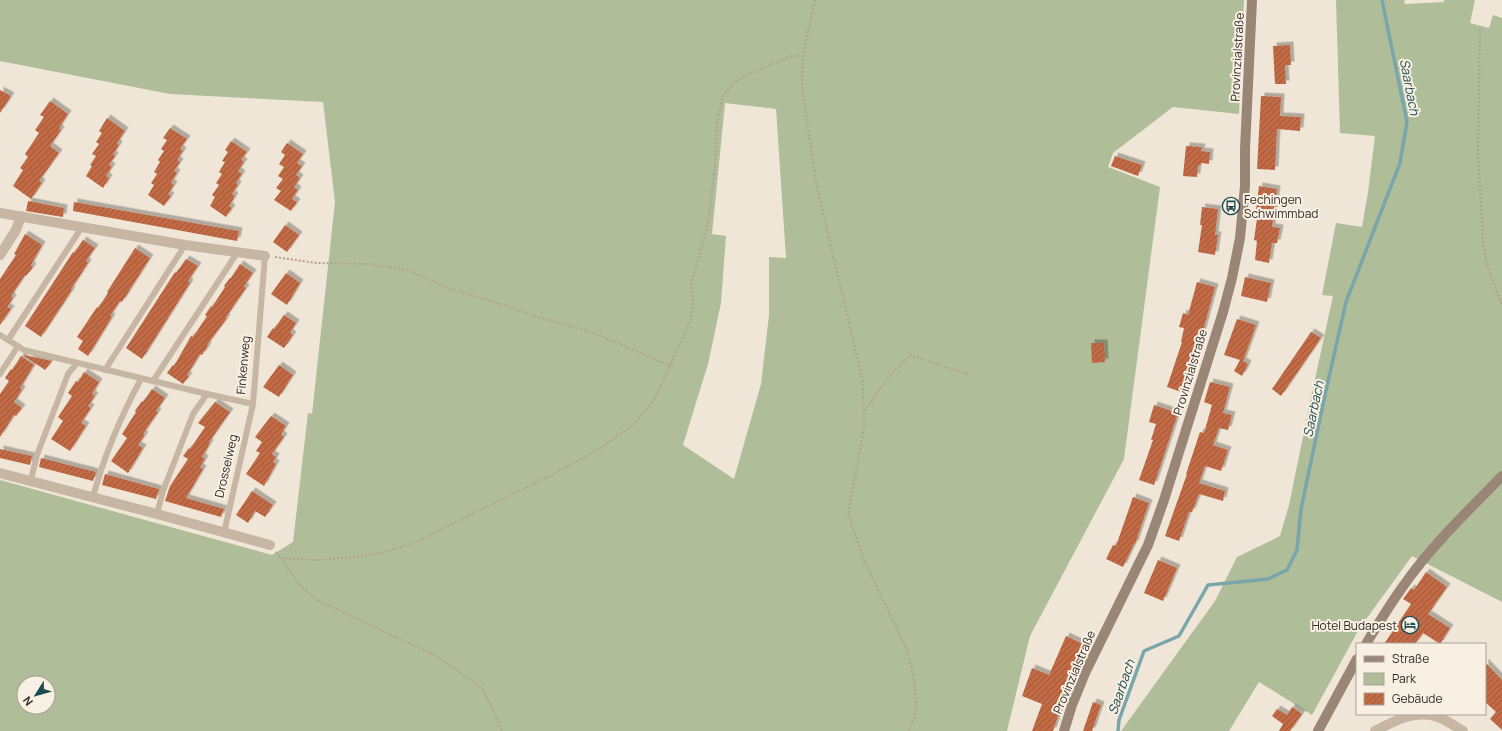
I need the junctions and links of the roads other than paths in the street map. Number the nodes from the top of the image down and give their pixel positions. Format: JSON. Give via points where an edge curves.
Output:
{"nodes":[{"id":1,"x":1252,"y":0,"type":"edge"},
{"id":2,"x":0,"y":213,"type":"edge"},
{"id":3,"x":21,"y":216,"type":"junction"},
{"id":4,"x":82,"y":227,"type":"junction"},
{"id":5,"x":185,"y":245,"type":"junction"},
{"id":6,"x":237,"y":253,"type":"junction"},
{"id":7,"x":0,"y":255,"type":"edge"},
{"id":8,"x":265,"y":256,"type":"joint"},
{"id":9,"x":0,"y":335,"type":"edge"},
{"id":10,"x":8,"y":340,"type":"junction"},
{"id":11,"x":18,"y":346,"type":"junction"},
{"id":12,"x":77,"y":363,"type":"junction"},
{"id":13,"x":105,"y":370,"type":"junction"},
{"id":14,"x":0,"y":374,"type":"edge"},
{"id":15,"x":141,"y":379,"type":"junction"},
{"id":16,"x":153,"y":380,"type":"junction"},
{"id":17,"x":206,"y":394,"type":"junction"},
{"id":18,"x":253,"y":404,"type":"junction"},
{"id":19,"x":0,"y":473,"type":"edge"},
{"id":20,"x":1502,"y":476,"type":"edge"},
{"id":21,"x":31,"y":480,"type":"junction"},
{"id":22,"x":93,"y":497,"type":"junction"},
{"id":23,"x":157,"y":514,"type":"junction"},
{"id":24,"x":224,"y":533,"type":"junction"},
{"id":25,"x":270,"y":545,"type":"road end"},
{"id":26,"x":1367,"y":643,"type":"edge"},
{"id":27,"x":1356,"y":661,"type":"edge"},
{"id":28,"x":1412,"y":715,"type":"edge"},
{"id":29,"x":1430,"y":715,"type":"edge"},
{"id":30,"x":1064,"y":731,"type":"edge"},
{"id":31,"x":1318,"y":731,"type":"edge"},
{"id":32,"x":1375,"y":731,"type":"edge"},
{"id":33,"x":1463,"y":731,"type":"edge"}],
"edges":[{"from":1,"to":30,"type":"main road","name":"Provinzialstraße","via":[[1245,186],[1240,238],[1232,278],[1214,342],[1148,545],[1085,673]]},
{"from":2,"to":3,"type":"street"},
{"from":3,"to":4,"type":"street"},
{"from":3,"to":7,"type":"street","via":[[16,230]]},
{"from":4,"to":5,"type":"street"},
{"from":4,"to":10,"type":"lane"},
{"from":5,"to":6,"type":"street"},
{"from":5,"to":13,"type":"lane"},
{"from":6,"to":8,"type":"street"},
{"from":6,"to":16,"type":"lane"},
{"from":8,"to":18,"type":"lane","name":"Finkenweg"},
{"from":9,"to":10,"type":"lane","name":"Finkenweg"},
{"from":10,"to":11,"type":"lane","name":"Finkenweg"},
{"from":11,"to":12,"type":"lane","name":"Finkenweg","via":[[24,350]]},
{"from":11,"to":14,"type":"lane"},
{"from":12,"to":13,"type":"lane","name":"Finkenweg"},
{"from":12,"to":21,"type":"lane","via":[[68,374],[37,455]]},
{"from":13,"to":15,"type":"lane","name":"Finkenweg"},
{"from":15,"to":16,"type":"lane","name":"Finkenweg"},
{"from":15,"to":22,"type":"lane","via":[[123,414],[99,473]]},
{"from":16,"to":17,"type":"lane","name":"Finkenweg"},
{"from":17,"to":18,"type":"lane","name":"Finkenweg"},
{"from":17,"to":23,"type":"lane","via":[[193,414],[163,491]]},
{"from":18,"to":24,"type":"lane","name":"Drosselweg"},
{"from":19,"to":21,"type":"street"},
{"from":20,"to":26,"type":"main road","via":[[1425,558],[1404,584]]},
{"from":21,"to":22,"type":"street"},
{"from":22,"to":23,"type":"street"},
{"from":23,"to":24,"type":"street"},
{"from":24,"to":25,"type":"street"},
{"from":27,"to":31,"type":"main road"},
{"from":28,"to":32,"type":"street"},
{"from":29,"to":33,"type":"street"}]}
